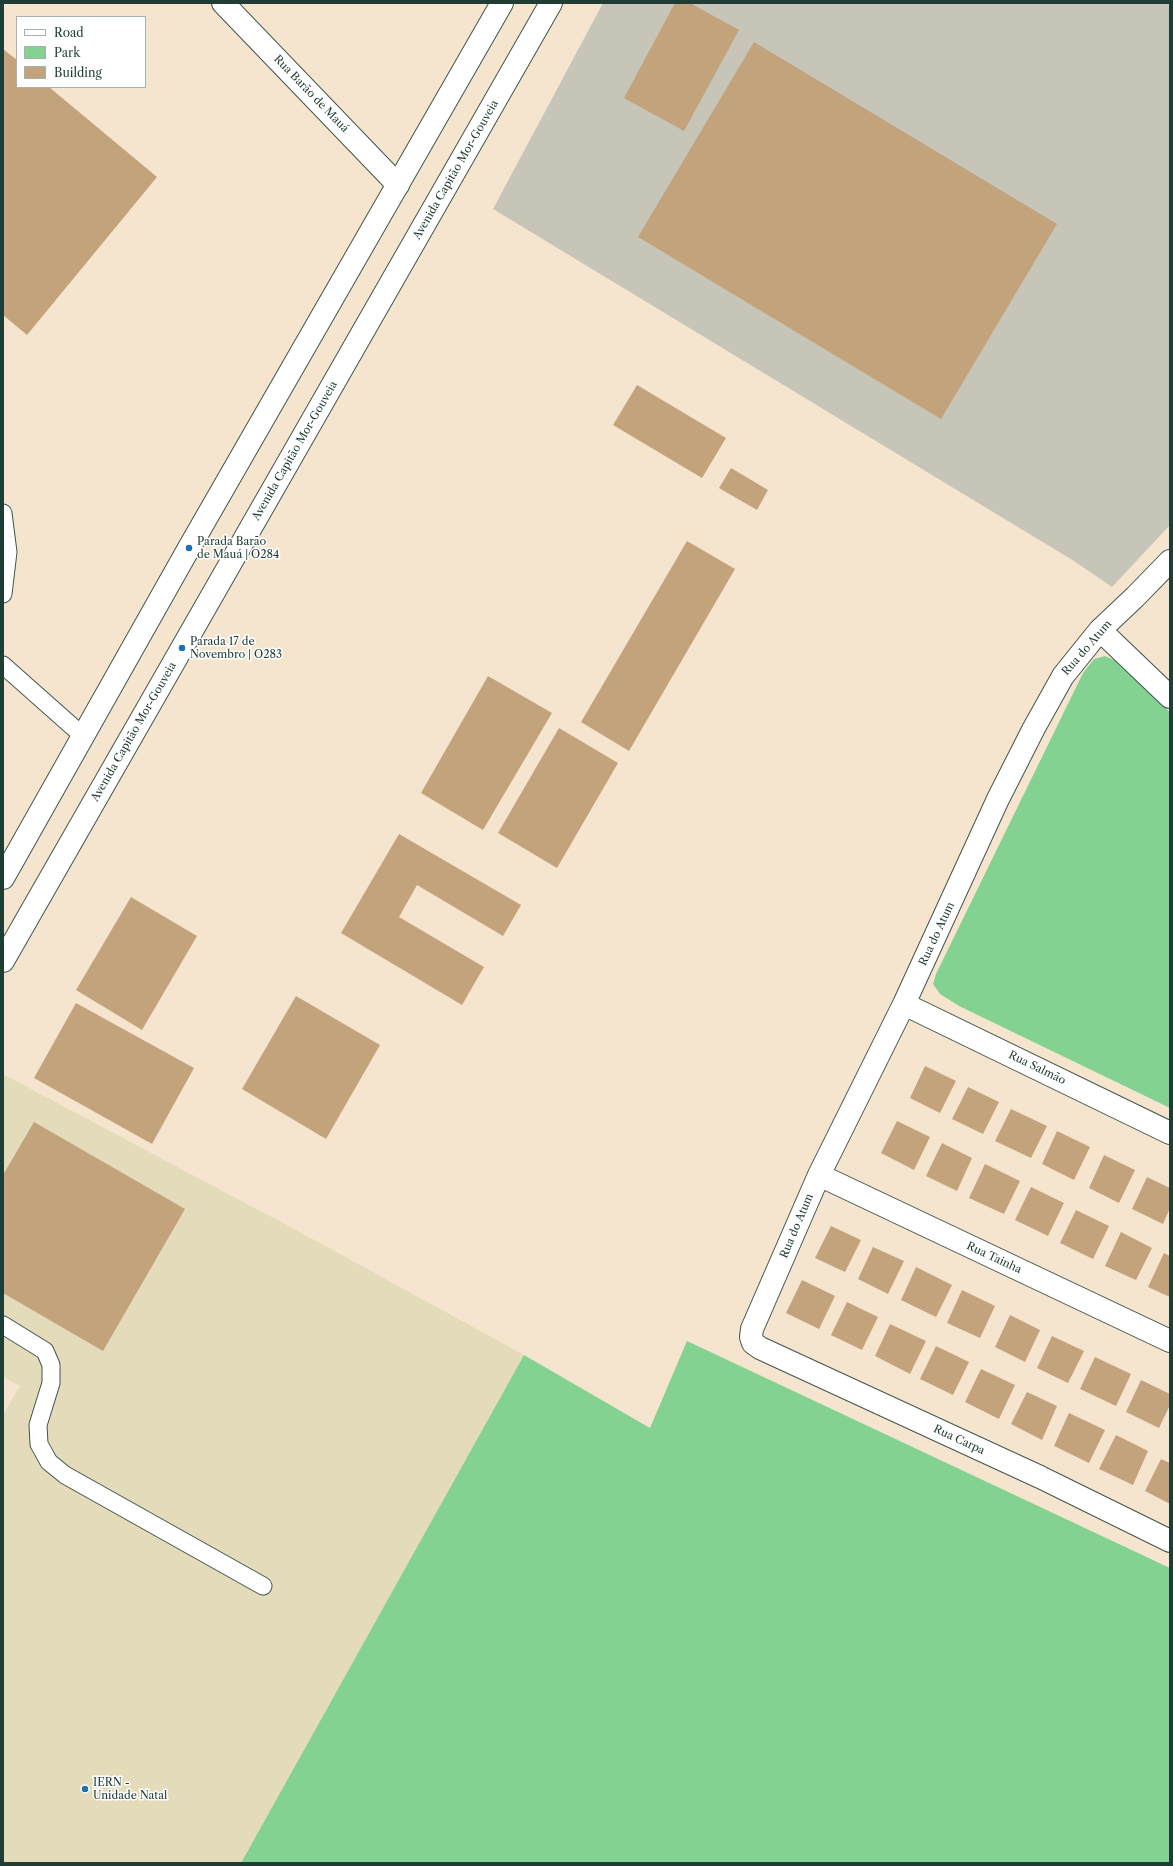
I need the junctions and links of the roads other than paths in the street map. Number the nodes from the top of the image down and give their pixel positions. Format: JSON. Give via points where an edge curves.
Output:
{"nodes":[{"id":1,"x":223,"y":3,"type":"edge"},
{"id":2,"x":502,"y":3,"type":"edge"},
{"id":3,"x":551,"y":3,"type":"edge"},
{"id":4,"x":398,"y":185,"type":"junction"},
{"id":5,"x":3,"y":513,"type":"edge"},
{"id":6,"x":1170,"y":561,"type":"edge"},
{"id":7,"x":3,"y":594,"type":"edge"},
{"id":8,"x":1100,"y":630,"type":"junction"},
{"id":9,"x":3,"y":665,"type":"edge"},
{"id":10,"x":1170,"y":697,"type":"edge"},
{"id":11,"x":84,"y":736,"type":"junction"},
{"id":12,"x":3,"y":878,"type":"edge"},
{"id":13,"x":3,"y":961,"type":"edge"},
{"id":14,"x":904,"y":1004,"type":"junction"},
{"id":15,"x":1170,"y":1133,"type":"edge"},
{"id":16,"x":819,"y":1175,"type":"junction"},
{"id":17,"x":3,"y":1325,"type":"edge"},
{"id":18,"x":751,"y":1337,"type":"joint"},
{"id":19,"x":1170,"y":1341,"type":"edge"},
{"id":20,"x":1170,"y":1541,"type":"edge"},
{"id":21,"x":262,"y":1586,"type":"dead end"}],
"edges":[{"from":1,"to":4,"type":"street","name":"Rua Barão de Mauá"},
{"from":2,"to":4,"type":"street"},
{"from":3,"to":13,"type":"street","name":"Avenida Capitão Mor-Gouveia"},
{"from":4,"to":11,"type":"street"},
{"from":5,"to":7,"type":"lane","via":[[8,552]]},
{"from":6,"to":8,"type":"street","name":"Rua do Atum"},
{"from":8,"to":10,"type":"street"},
{"from":8,"to":14,"type":"street","name":"Rua do Atum","via":[[1063,676],[1034,728],[998,799]]},
{"from":9,"to":11,"type":"lane"},
{"from":11,"to":12,"type":"street"},
{"from":14,"to":15,"type":"street","name":"Rua Salmão"},
{"from":14,"to":16,"type":"street","name":"Rua do Atum"},
{"from":16,"to":18,"type":"street","name":"Rua do Atum","via":[[752,1328]]},
{"from":16,"to":19,"type":"street","name":"Rua Tainha"},
{"from":17,"to":21,"type":"lane","via":[[45,1351],[51,1365],[51,1383],[38,1425],[39,1444],[48,1462],[65,1475]]},
{"from":18,"to":20,"type":"street","name":"Rua Carpa","via":[[753,1343],[760,1348],[1040,1477]]}]}
